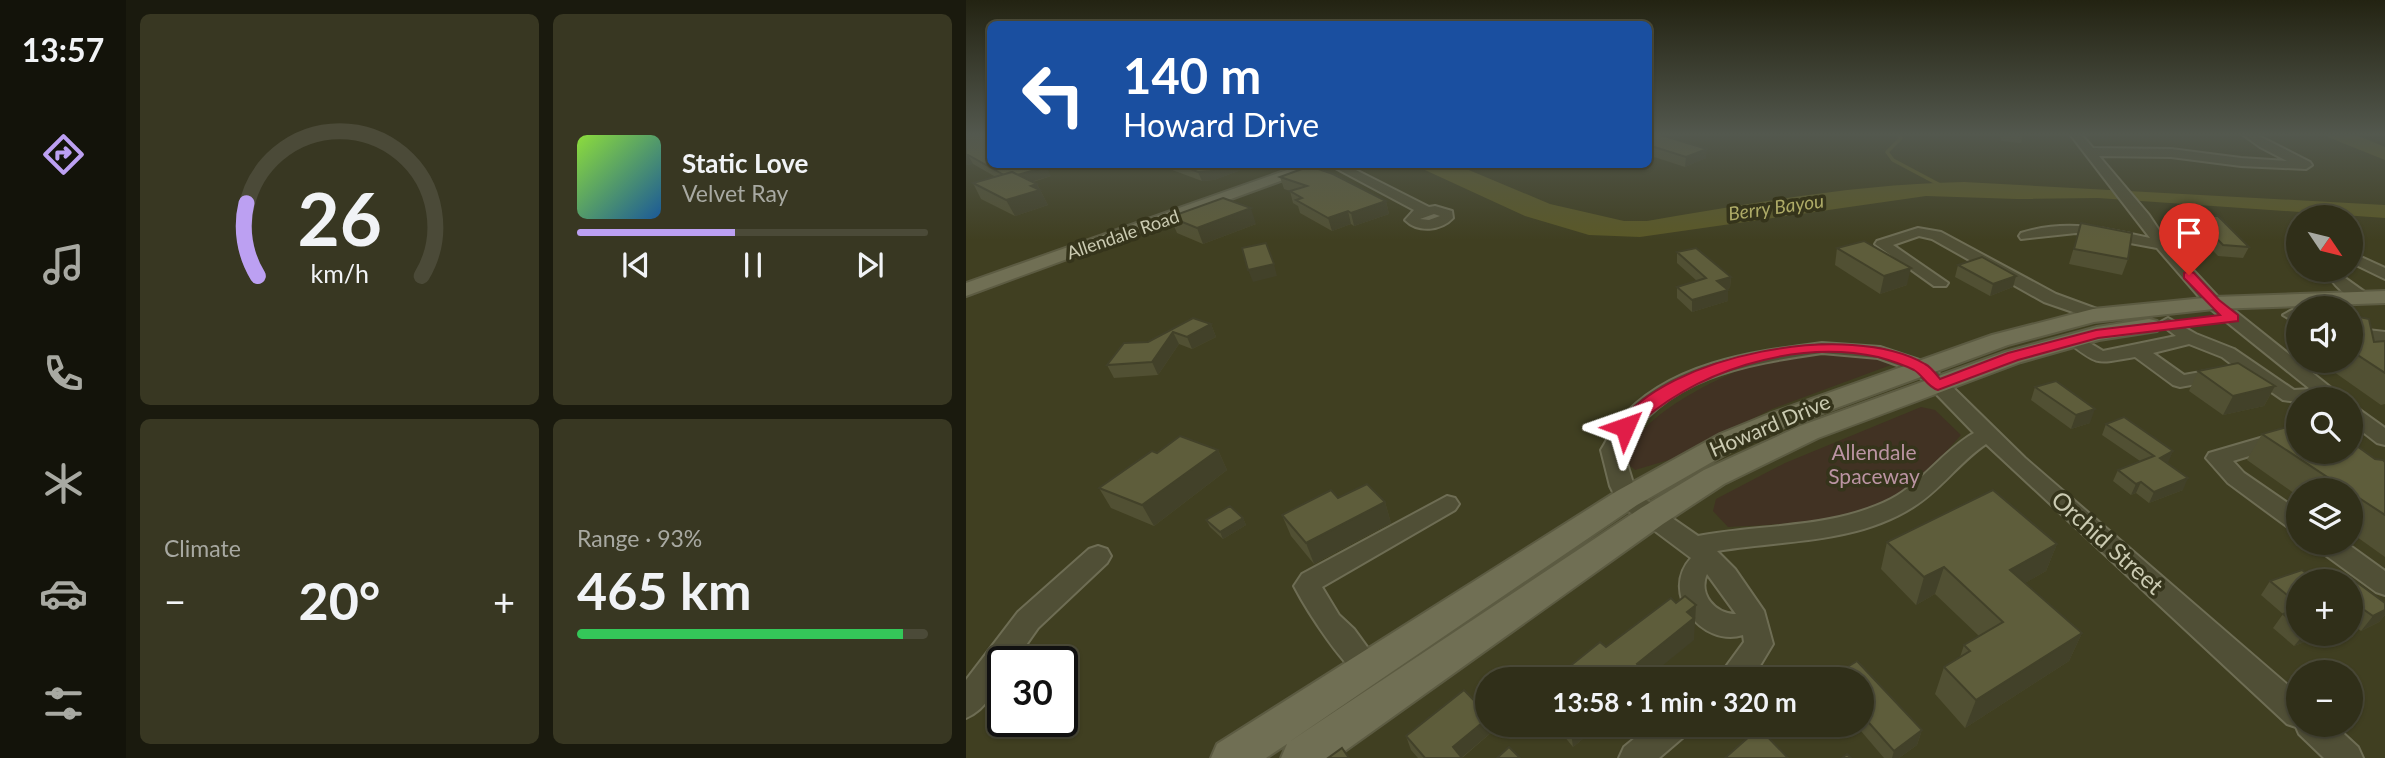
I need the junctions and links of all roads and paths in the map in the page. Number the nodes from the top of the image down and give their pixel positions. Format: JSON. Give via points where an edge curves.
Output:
{"nodes":[{"id":1,"x":1281,"y":169,"type":"edge"},
{"id":2,"x":1303,"y":169,"type":"edge"},
{"id":3,"x":1345,"y":169,"type":"edge"},
{"id":4,"x":2103,"y":169,"type":"edge"},
{"id":5,"x":1226,"y":194,"type":"junction"},
{"id":6,"x":1426,"y":211,"type":"dead end"},
{"id":7,"x":2026,"y":236,"type":"dead end"},
{"id":8,"x":2162,"y":245,"type":"junction"},
{"id":9,"x":2363,"y":263,"type":"edge"},
{"id":10,"x":2385,"y":274,"type":"edge"},
{"id":11,"x":966,"y":279,"type":"edge"},
{"id":12,"x":2340,"y":282,"type":"edge"},
{"id":13,"x":1940,"y":283,"type":"dead end"},
{"id":14,"x":966,"y":290,"type":"edge"},
{"id":15,"x":2367,"y":303,"type":"edge"},
{"id":16,"x":2385,"y":310,"type":"edge"},
{"id":17,"x":2224,"y":311,"type":"junction"},
{"id":18,"x":2286,"y":315,"type":"edge"},
{"id":19,"x":2099,"y":316,"type":"junction"},
{"id":20,"x":2179,"y":331,"type":"junction"},
{"id":21,"x":2363,"y":334,"type":"edge"},
{"id":22,"x":2385,"y":337,"type":"edge"},
{"id":23,"x":2075,"y":339,"type":"junction"},
{"id":24,"x":2286,"y":349,"type":"edge"},
{"id":25,"x":2139,"y":351,"type":"junction"},
{"id":26,"x":2274,"y":351,"type":"junction"},
{"id":27,"x":2228,"y":353,"type":"junction"},
{"id":28,"x":2250,"y":369,"type":"junction"},
{"id":29,"x":1929,"y":376,"type":"junction"},
{"id":30,"x":2320,"y":387,"type":"edge"},
{"id":31,"x":2286,"y":393,"type":"edge"},
{"id":32,"x":2363,"y":423,"type":"edge"},
{"id":33,"x":1987,"y":435,"type":"junction"},
{"id":34,"x":2286,"y":438,"type":"edge"},
{"id":35,"x":2385,"y":438,"type":"edge"},
{"id":36,"x":1627,"y":498,"type":"junction"},
{"id":37,"x":1447,"y":504,"type":"dead end"},
{"id":38,"x":2286,"y":513,"type":"edge"},
{"id":39,"x":1652,"y":516,"type":"junction"},
{"id":40,"x":1701,"y":552,"type":"junction"},
{"id":41,"x":2344,"y":555,"type":"edge"},
{"id":42,"x":1098,"y":556,"type":"dead end"},
{"id":43,"x":2385,"y":585,"type":"edge"},
{"id":44,"x":1754,"y":619,"type":"junction"},
{"id":45,"x":1744,"y":667,"type":"edge"},
{"id":46,"x":1361,"y":688,"type":"junction"},
{"id":47,"x":2286,"y":703,"type":"edge"},
{"id":48,"x":966,"y":704,"type":"edge"},
{"id":49,"x":1660,"y":737,"type":"edge"},
{"id":50,"x":2324,"y":737,"type":"edge"},
{"id":51,"x":1231,"y":758,"type":"edge"},
{"id":52,"x":1301,"y":758,"type":"edge"},
{"id":53,"x":1635,"y":758,"type":"edge"},
{"id":54,"x":2347,"y":758,"type":"edge"}],
"edges":[{"from":1,"to":5,"type":"main road","name":"Allendale Road"},
{"from":2,"to":5,"type":"main road","name":"Allendale Road"},
{"from":3,"to":6,"type":"street"},
{"from":4,"to":8,"type":"street"},
{"from":5,"to":11,"type":"main road","name":"Allendale Road"},
{"from":5,"to":14,"type":"main road","name":"Allendale Road"},
{"from":7,"to":8,"type":"street","via":[[2042,229],[2095,231]]},
{"from":8,"to":17,"type":"street"},
{"from":9,"to":10,"type":"street"},
{"from":12,"to":15,"type":"street"},
{"from":13,"to":19,"type":"street","via":[[1882,244],[1918,232],[1936,235],[2050,298]]},
{"from":15,"to":16,"type":"main road","name":"Howard Drive"},
{"from":15,"to":17,"type":"main road","name":"Howard Drive"},
{"from":17,"to":18,"type":"main road","name":"Howard Drive"},
{"from":17,"to":19,"type":"main road","name":"Howard Drive"},
{"from":17,"to":20,"type":"main road","name":"Howard Drive"},
{"from":17,"to":26,"type":"street"},
{"from":19,"to":29,"type":"main road","name":"Howard Drive","via":[[2000,340]]},
{"from":20,"to":23,"type":"main road","name":"Howard Drive"},
{"from":20,"to":25,"type":"street"},
{"from":20,"to":27,"type":"street"},
{"from":21,"to":22,"type":"street"},
{"from":23,"to":25,"type":"street","via":[[2099,357]]},
{"from":23,"to":29,"type":"main road","name":"Howard Drive"},
{"from":24,"to":26,"type":"street"},
{"from":25,"to":28,"type":"street","via":[[2180,381]]},
{"from":26,"to":27,"type":"street"},
{"from":26,"to":30,"type":"street"},
{"from":27,"to":28,"type":"street"},
{"from":28,"to":31,"type":"street"},
{"from":29,"to":33,"type":"street","name":"Orchid Street"},
{"from":29,"to":36,"type":"main road","name":"Howard Drive","via":[[1778,419],[1730,440]]},
{"from":29,"to":36,"type":"street","via":[[1880,353],[1822,348],[1750,358],[1694,377],[1647,405],[1625,427],[1612,450]]},
{"from":29,"to":39,"type":"main road","name":"Howard Drive","via":[[1714,477]]},
{"from":32,"to":35,"type":"street"},
{"from":33,"to":40,"type":"street","via":[[1970,442],[1946,470],[1899,505],[1851,525],[1731,538]]},
{"from":33,"to":47,"type":"street","name":"Orchid Street"},
{"from":34,"to":38,"type":"street","via":[[2217,458],[2236,478]]},
{"from":36,"to":39,"type":"street"},
{"from":36,"to":46,"type":"main road","name":"Howard Drive"},
{"from":37,"to":46,"type":"street","via":[[1307,586],[1329,623],[1345,637]]},
{"from":39,"to":40,"type":"street"},
{"from":39,"to":46,"type":"main road","name":"Howard Drive"},
{"from":40,"to":44,"type":"street","via":[[1741,594]]},
{"from":40,"to":44,"type":"street","via":[[1691,591],[1701,611],[1734,626]]},
{"from":41,"to":43,"type":"street"},
{"from":42,"to":48,"type":"street","via":[[1028,620]]},
{"from":44,"to":45,"type":"street","via":[[1759,644]]},
{"from":46,"to":51,"type":"main road","name":"Howard Drive"},
{"from":46,"to":52,"type":"main road","name":"Howard Drive"},
{"from":49,"to":53,"type":"street"},
{"from":50,"to":54,"type":"street"}]}
